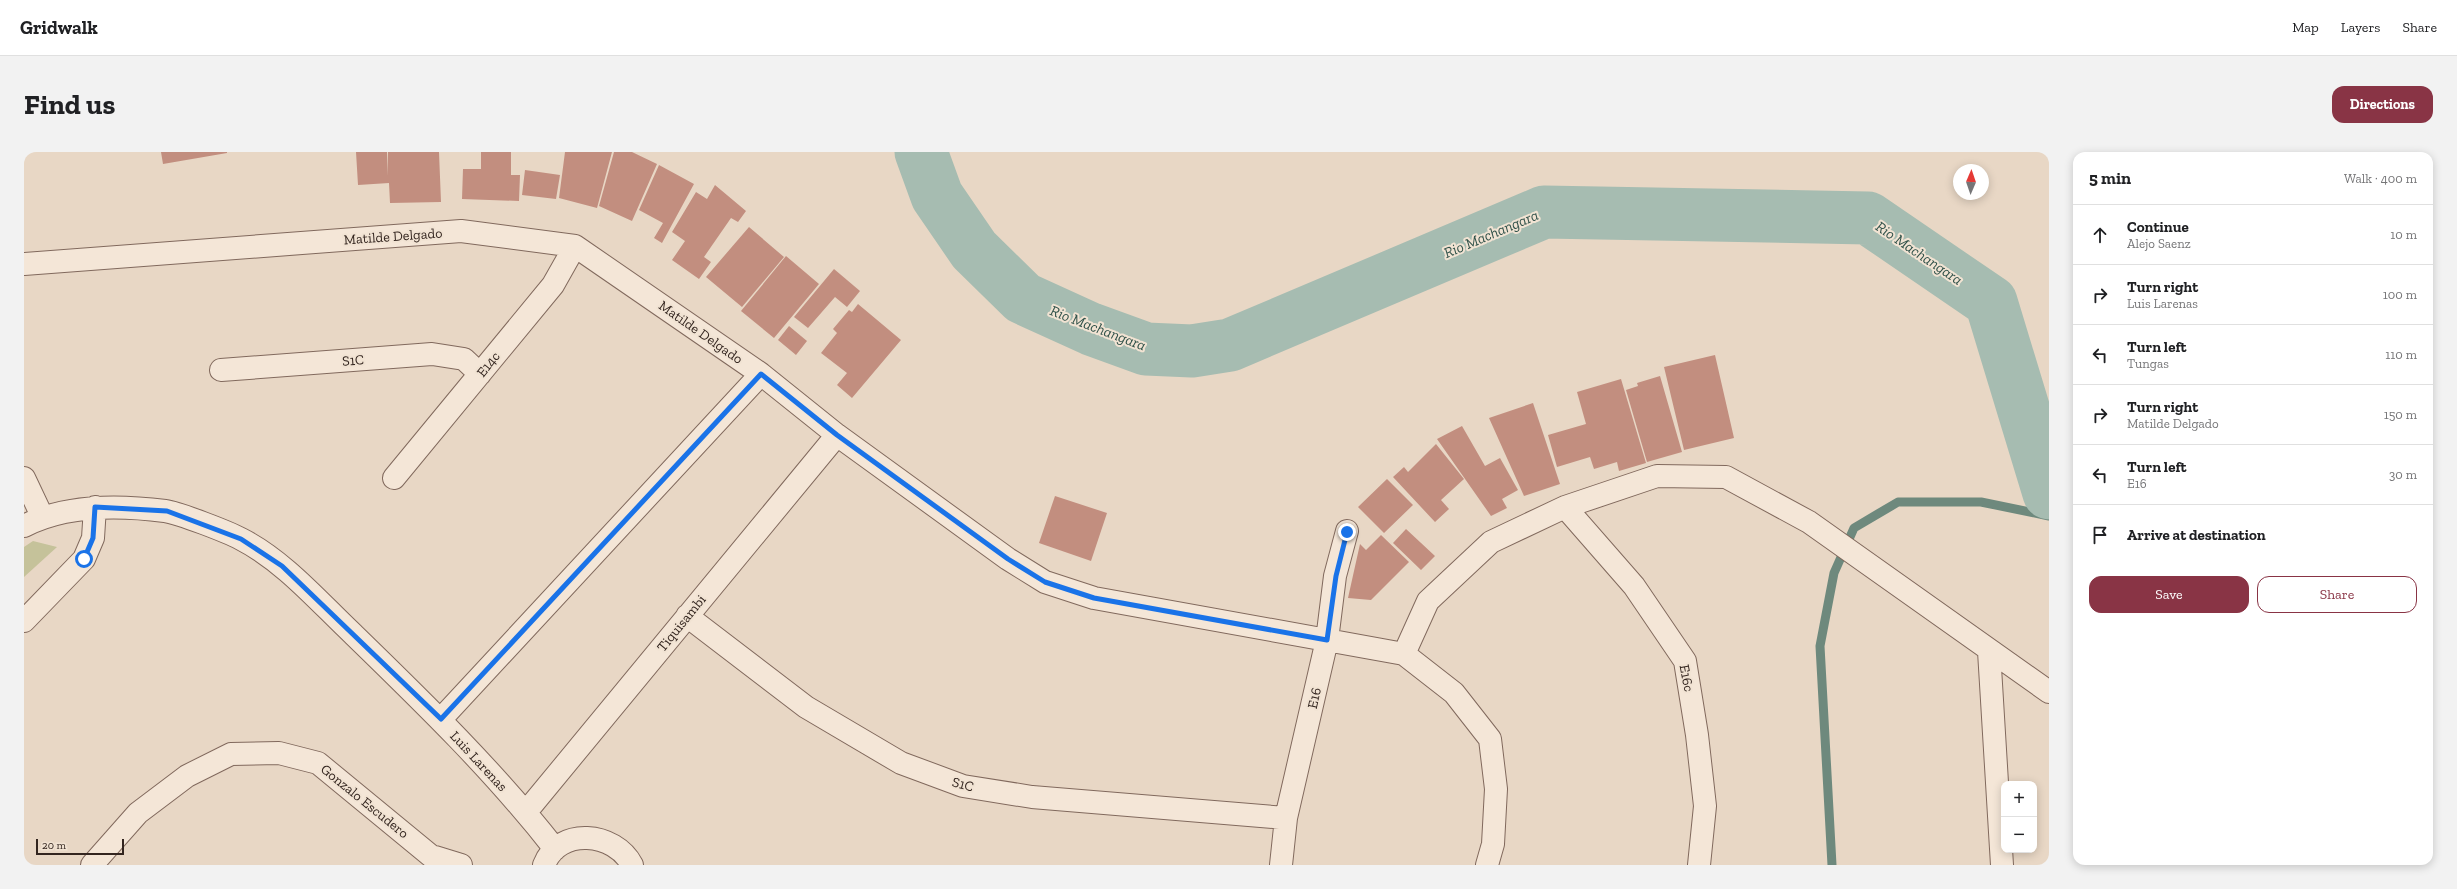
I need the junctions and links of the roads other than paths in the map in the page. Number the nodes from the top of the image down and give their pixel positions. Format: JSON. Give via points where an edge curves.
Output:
{"nodes":[{"id":1,"x":575,"y":246,"type":"junction"},
{"id":2,"x":24,"y":264,"type":"edge"},
{"id":3,"x":221,"y":370,"type":"dead end"},
{"id":4,"x":480,"y":374,"type":"junction"},
{"id":5,"x":761,"y":374,"type":"junction"},
{"id":6,"x":837,"y":435,"type":"junction"},
{"id":7,"x":24,"y":478,"type":"edge"},
{"id":8,"x":394,"y":478,"type":"dead end"},
{"id":9,"x":95,"y":507,"type":"junction"},
{"id":10,"x":1565,"y":507,"type":"junction"},
{"id":11,"x":33,"y":521,"type":"edge"},
{"id":12,"x":1347,"y":532,"type":"dead end"},
{"id":13,"x":688,"y":616,"type":"junction"},
{"id":14,"x":24,"y":621,"type":"edge"},
{"id":15,"x":1327,"y":640,"type":"junction"},
{"id":16,"x":1989,"y":651,"type":"junction"},
{"id":17,"x":1404,"y":654,"type":"junction"},
{"id":18,"x":2049,"y":692,"type":"edge"},
{"id":19,"x":441,"y":719,"type":"junction"},
{"id":20,"x":526,"y":812,"type":"junction"},
{"id":21,"x":1286,"y":818,"type":"junction"},
{"id":22,"x":550,"y":857,"type":"edge"},
{"id":23,"x":438,"y":861,"type":"edge"},
{"id":24,"x":92,"y":865,"type":"edge"},
{"id":25,"x":461,"y":865,"type":"edge"},
{"id":26,"x":632,"y":865,"type":"edge"},
{"id":27,"x":1281,"y":865,"type":"edge"},
{"id":28,"x":1487,"y":865,"type":"edge"},
{"id":29,"x":1699,"y":865,"type":"edge"},
{"id":30,"x":2002,"y":865,"type":"edge"}],
"edges":[{"from":1,"to":2,"type":"street","name":"Matilde Delgado","via":[[461,231]]},
{"from":1,"to":4,"type":"street","name":"E14c","via":[[553,285]]},
{"from":1,"to":5,"type":"street","name":"Matilde Delgado"},
{"from":3,"to":4,"type":"street","name":"S1C","via":[[432,354],[464,359]]},
{"from":4,"to":8,"type":"street","name":"E14c"},
{"from":5,"to":6,"type":"street","name":"Matilde Delgado"},
{"from":5,"to":19,"type":"street"},
{"from":6,"to":13,"type":"street","name":"Tiquisambi"},
{"from":6,"to":15,"type":"street","name":"Matilde Delgado","via":[[1008,559],[1045,582],[1094,598]]},
{"from":7,"to":11,"type":"street"},
{"from":9,"to":11,"type":"street"},
{"from":9,"to":14,"type":"street","via":[[93,538],[84,559]]},
{"from":9,"to":19,"type":"street","name":"Luis Larenas","via":[[167,511],[241,539],[282,566]]},
{"from":10,"to":16,"type":"street","via":[[1657,476],[1726,477],[1809,522]]},
{"from":10,"to":17,"type":"street","via":[[1491,542],[1428,601]]},
{"from":10,"to":29,"type":"street","name":"E16c","via":[[1634,586],[1685,661],[1705,806]]},
{"from":12,"to":15,"type":"street","name":"E16","via":[[1336,576]]},
{"from":13,"to":20,"type":"street","name":"Tiquisambi"},
{"from":13,"to":21,"type":"street","name":"S1C","via":[[806,707],[901,763],[963,786],[1032,797]]},
{"from":15,"to":17,"type":"street","name":"Matilde Delgado"},
{"from":15,"to":21,"type":"street","name":"E16"},
{"from":16,"to":18,"type":"street"},
{"from":16,"to":30,"type":"street"},
{"from":17,"to":28,"type":"street","name":"Matilde Delgado","via":[[1454,693],[1490,739],[1496,789],[1493,844]]},
{"from":19,"to":20,"type":"street","name":"Luis Larenas"},
{"from":20,"to":22,"type":"street","name":"Luis Larenas"},
{"from":21,"to":27,"type":"street","name":"E16"},
{"from":22,"to":26,"type":"street","via":[[569,841],[586,837],[602,839],[616,846]]},
{"from":23,"to":24,"type":"street","name":"Gonzalo Escudero","via":[[318,763],[279,752],[231,754],[188,776],[138,813]]},
{"from":23,"to":25,"type":"street","name":"Gonzalo Escudero"}]}
